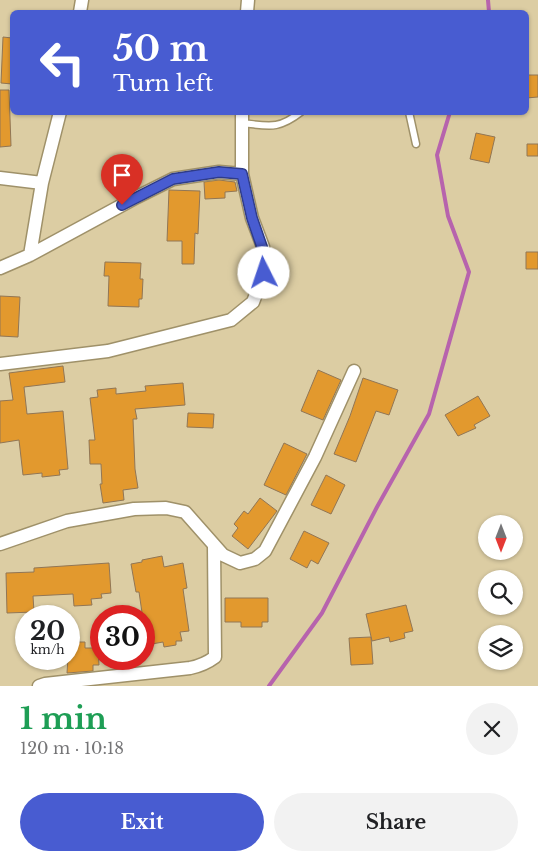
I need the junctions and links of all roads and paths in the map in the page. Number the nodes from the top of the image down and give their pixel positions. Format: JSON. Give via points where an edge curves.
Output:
{"nodes":[{"id":1,"x":59,"y":115,"type":"edge"},
{"id":2,"x":297,"y":115,"type":"edge"},
{"id":3,"x":410,"y":115,"type":"edge"},
{"id":4,"x":242,"y":118,"type":"edge"},
{"id":5,"x":416,"y":144,"type":"dead end"},
{"id":6,"x":242,"y":174,"type":"junction"},
{"id":7,"x":0,"y":178,"type":"edge"},
{"id":8,"x":42,"y":183,"type":"junction"},
{"id":9,"x":30,"y":255,"type":"junction"},
{"id":10,"x":0,"y":268,"type":"edge"},
{"id":11,"x":0,"y":364,"type":"edge"},
{"id":12,"x":354,"y":371,"type":"dead end"},
{"id":13,"x":0,"y":544,"type":"edge"},
{"id":14,"x":214,"y":546,"type":"junction"},
{"id":15,"x":38,"y":686,"type":"edge"}],
"edges":[{"from":1,"to":8,"type":"street"},
{"from":2,"to":4,"type":"lane","via":[[289,122],[273,127]]},
{"from":3,"to":5,"type":"lane"},
{"from":4,"to":6,"type":"street"},
{"from":6,"to":9,"type":"street","via":[[219,172],[173,179]]},
{"from":6,"to":11,"type":"street","via":[[262,247],[264,273],[253,302],[231,320],[108,351]]},
{"from":7,"to":8,"type":"street"},
{"from":8,"to":9,"type":"street"},
{"from":9,"to":10,"type":"street"},
{"from":12,"to":14,"type":"street","via":[[315,456],[265,551],[240,563],[223,555]]},
{"from":13,"to":14,"type":"street","via":[[67,521],[134,509],[166,508],[185,512]]},
{"from":14,"to":15,"type":"street","via":[[215,656],[209,661],[190,668]]}]}
